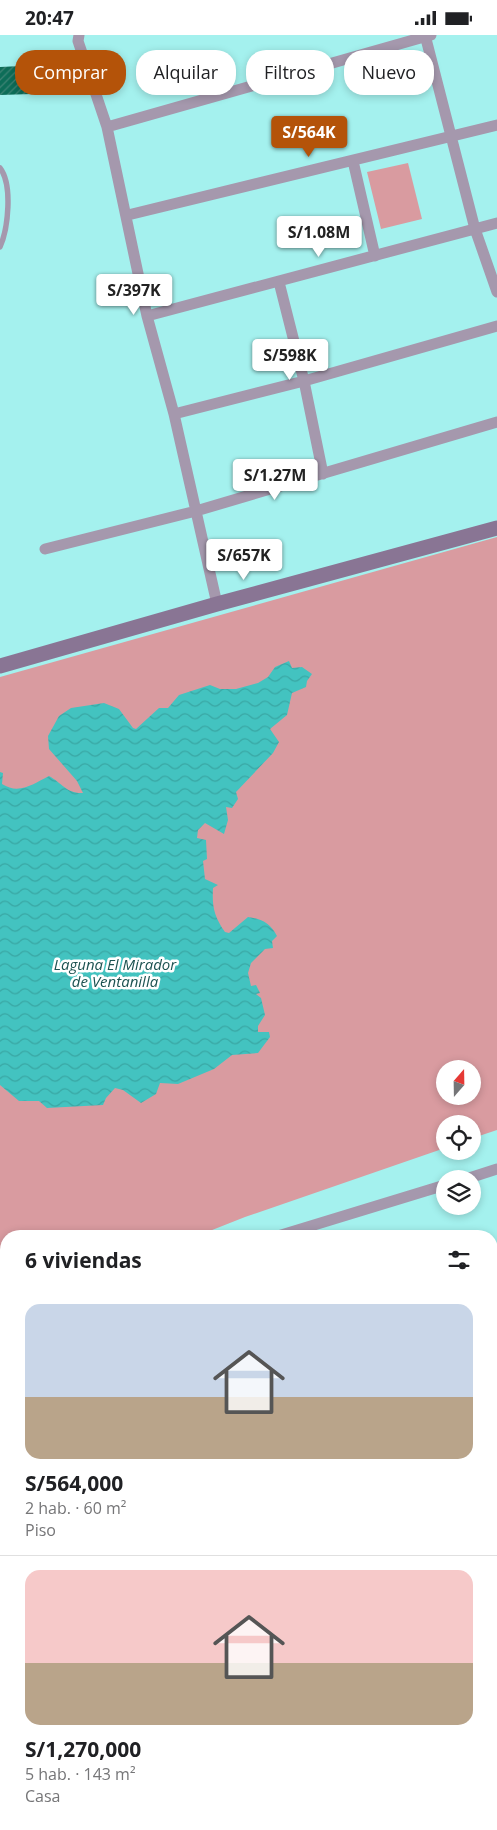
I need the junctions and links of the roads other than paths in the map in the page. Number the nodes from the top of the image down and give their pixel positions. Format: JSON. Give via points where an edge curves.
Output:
{"nodes":[{"id":1,"x":79,"y":35,"type":"edge"},
{"id":2,"x":427,"y":35,"type":"edge"},
{"id":3,"x":497,"y":125,"type":"edge"},
{"id":4,"x":107,"y":127,"type":"junction"},
{"id":5,"x":450,"y":137,"type":"junction"},
{"id":6,"x":353,"y":161,"type":"junction"},
{"id":7,"x":0,"y":168,"type":"edge"},
{"id":8,"x":128,"y":215,"type":"junction"},
{"id":9,"x":497,"y":223,"type":"edge"},
{"id":10,"x":474,"y":229,"type":"junction"},
{"id":11,"x":0,"y":247,"type":"edge"},
{"id":12,"x":375,"y":256,"type":"junction"},
{"id":13,"x":279,"y":282,"type":"junction"},
{"id":14,"x":497,"y":292,"type":"edge"},
{"id":15,"x":148,"y":315,"type":"junction"},
{"id":16,"x":497,"y":326,"type":"edge"},
{"id":17,"x":304,"y":381,"type":"junction"},
{"id":18,"x":174,"y":414,"type":"junction"},
{"id":19,"x":497,"y":422,"type":"edge"},
{"id":20,"x":323,"y":474,"type":"junction"},
{"id":21,"x":196,"y":511,"type":"junction"},
{"id":22,"x":497,"y":528,"type":"edge"},
{"id":23,"x":45,"y":549,"type":"dead end"},
{"id":24,"x":217,"y":604,"type":"junction"},
{"id":25,"x":0,"y":666,"type":"edge"},
{"id":26,"x":497,"y":1169,"type":"edge"},
{"id":27,"x":481,"y":1174,"type":"edge"},
{"id":28,"x":436,"y":1188,"type":"edge"},
{"id":29,"x":298,"y":1230,"type":"edge"}],
"edges":[{"from":1,"to":4,"type":"street","via":[[78,41]]},
{"from":2,"to":4,"type":"street"},
{"from":2,"to":5,"type":"street"},
{"from":3,"to":5,"type":"street"},
{"from":4,"to":8,"type":"street"},
{"from":5,"to":6,"type":"street"},
{"from":5,"to":10,"type":"street"},
{"from":6,"to":8,"type":"street"},
{"from":6,"to":12,"type":"street"},
{"from":7,"to":11,"type":"lane","via":[[8,199],[6,235]]},
{"from":8,"to":15,"type":"street"},
{"from":9,"to":10,"type":"street"},
{"from":10,"to":12,"type":"street"},
{"from":10,"to":14,"type":"street"},
{"from":12,"to":13,"type":"street"},
{"from":13,"to":15,"type":"street"},
{"from":13,"to":17,"type":"street"},
{"from":15,"to":18,"type":"street"},
{"from":16,"to":17,"type":"street"},
{"from":17,"to":18,"type":"street"},
{"from":17,"to":20,"type":"street"},
{"from":18,"to":21,"type":"street"},
{"from":19,"to":20,"type":"street"},
{"from":20,"to":21,"type":"street"},
{"from":21,"to":23,"type":"street"},
{"from":21,"to":24,"type":"street"},
{"from":22,"to":24,"type":"street"},
{"from":24,"to":25,"type":"street"},
{"from":26,"to":27,"type":"street"},
{"from":28,"to":29,"type":"street"}]}
